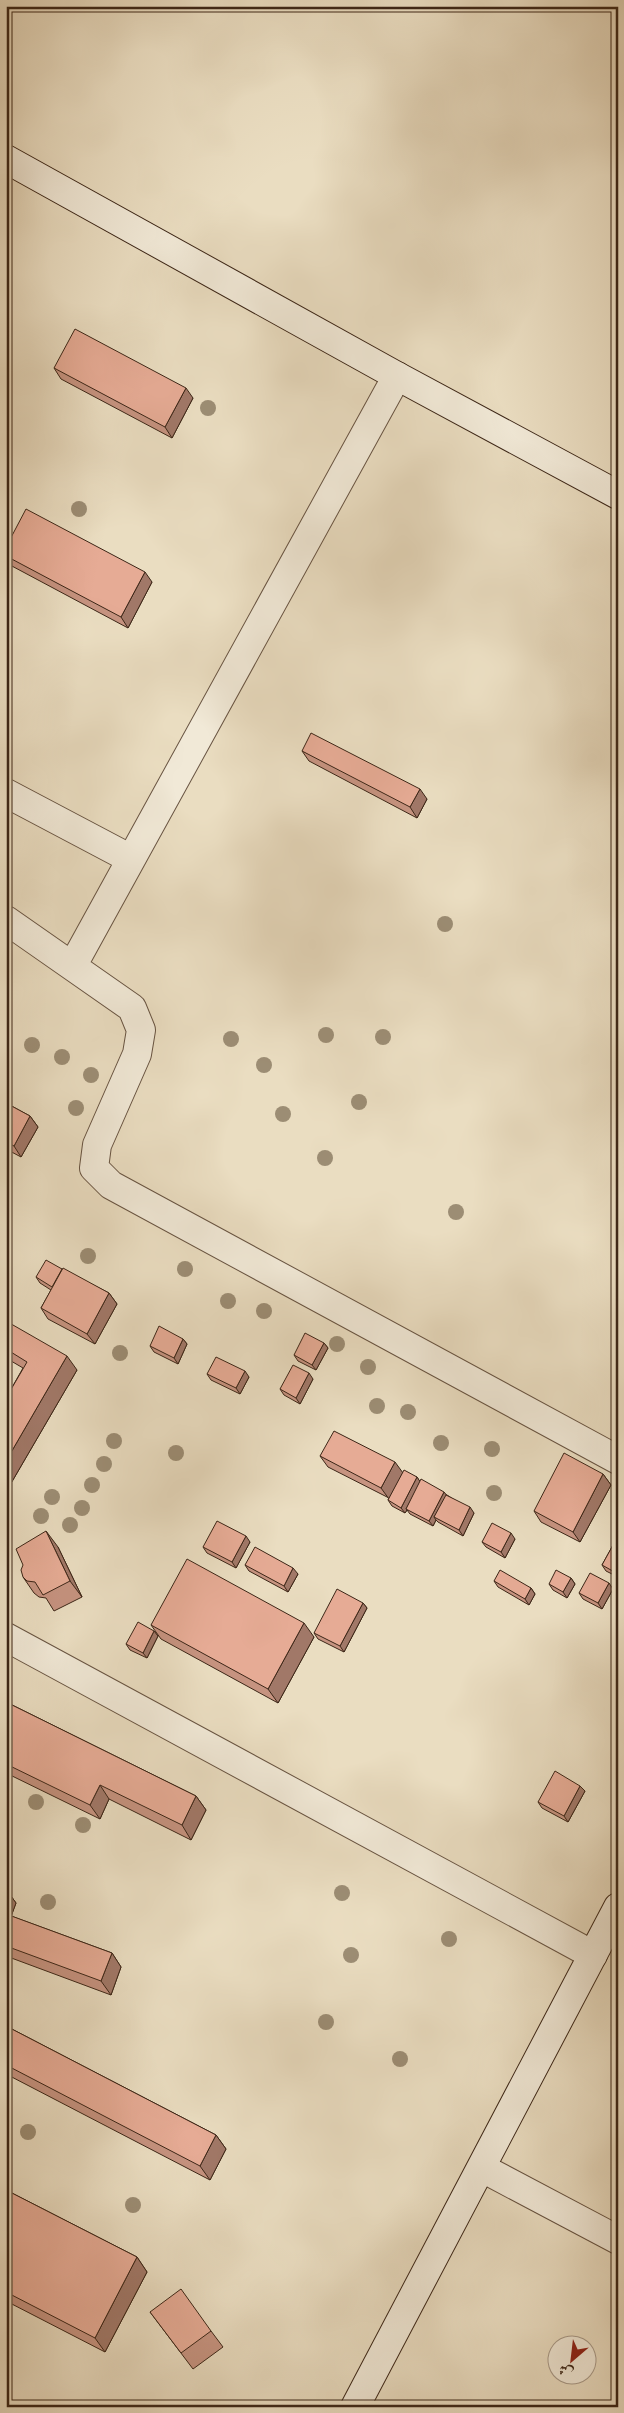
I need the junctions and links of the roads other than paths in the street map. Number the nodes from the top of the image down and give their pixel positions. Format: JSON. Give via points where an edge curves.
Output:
{"nodes":[{"id":1,"x":6,"y":159,"type":"edge"},
{"id":2,"x":397,"y":376,"type":"junction"},
{"id":3,"x":618,"y":495,"type":"edge"},
{"id":4,"x":6,"y":792,"type":"edge"},
{"id":5,"x":131,"y":859,"type":"junction"},
{"id":6,"x":6,"y":920,"type":"edge"},
{"id":7,"x":73,"y":965,"type":"junction"},
{"id":8,"x":618,"y":1460,"type":"edge"},
{"id":9,"x":6,"y":1637,"type":"edge"},
{"id":10,"x":616,"y":1915,"type":"edge"},
{"id":11,"x":593,"y":1955,"type":"junction"},
{"id":12,"x":482,"y":2168,"type":"junction"},
{"id":13,"x":618,"y":2240,"type":"edge"},
{"id":14,"x":355,"y":2407,"type":"edge"}],
"edges":[{"from":1,"to":2,"type":"street"},
{"from":2,"to":3,"type":"street"},
{"from":2,"to":5,"type":"street"},
{"from":4,"to":5,"type":"street"},
{"from":5,"to":7,"type":"street"},
{"from":6,"to":7,"type":"street"},
{"from":7,"to":8,"type":"street","via":[[132,1008],[140,1030],[137,1054],[96,1145],[94,1168],[111,1185]]},
{"from":9,"to":11,"type":"street"},
{"from":10,"to":11,"type":"street"},
{"from":11,"to":12,"type":"street"},
{"from":12,"to":13,"type":"street"},
{"from":12,"to":14,"type":"street"}]}
